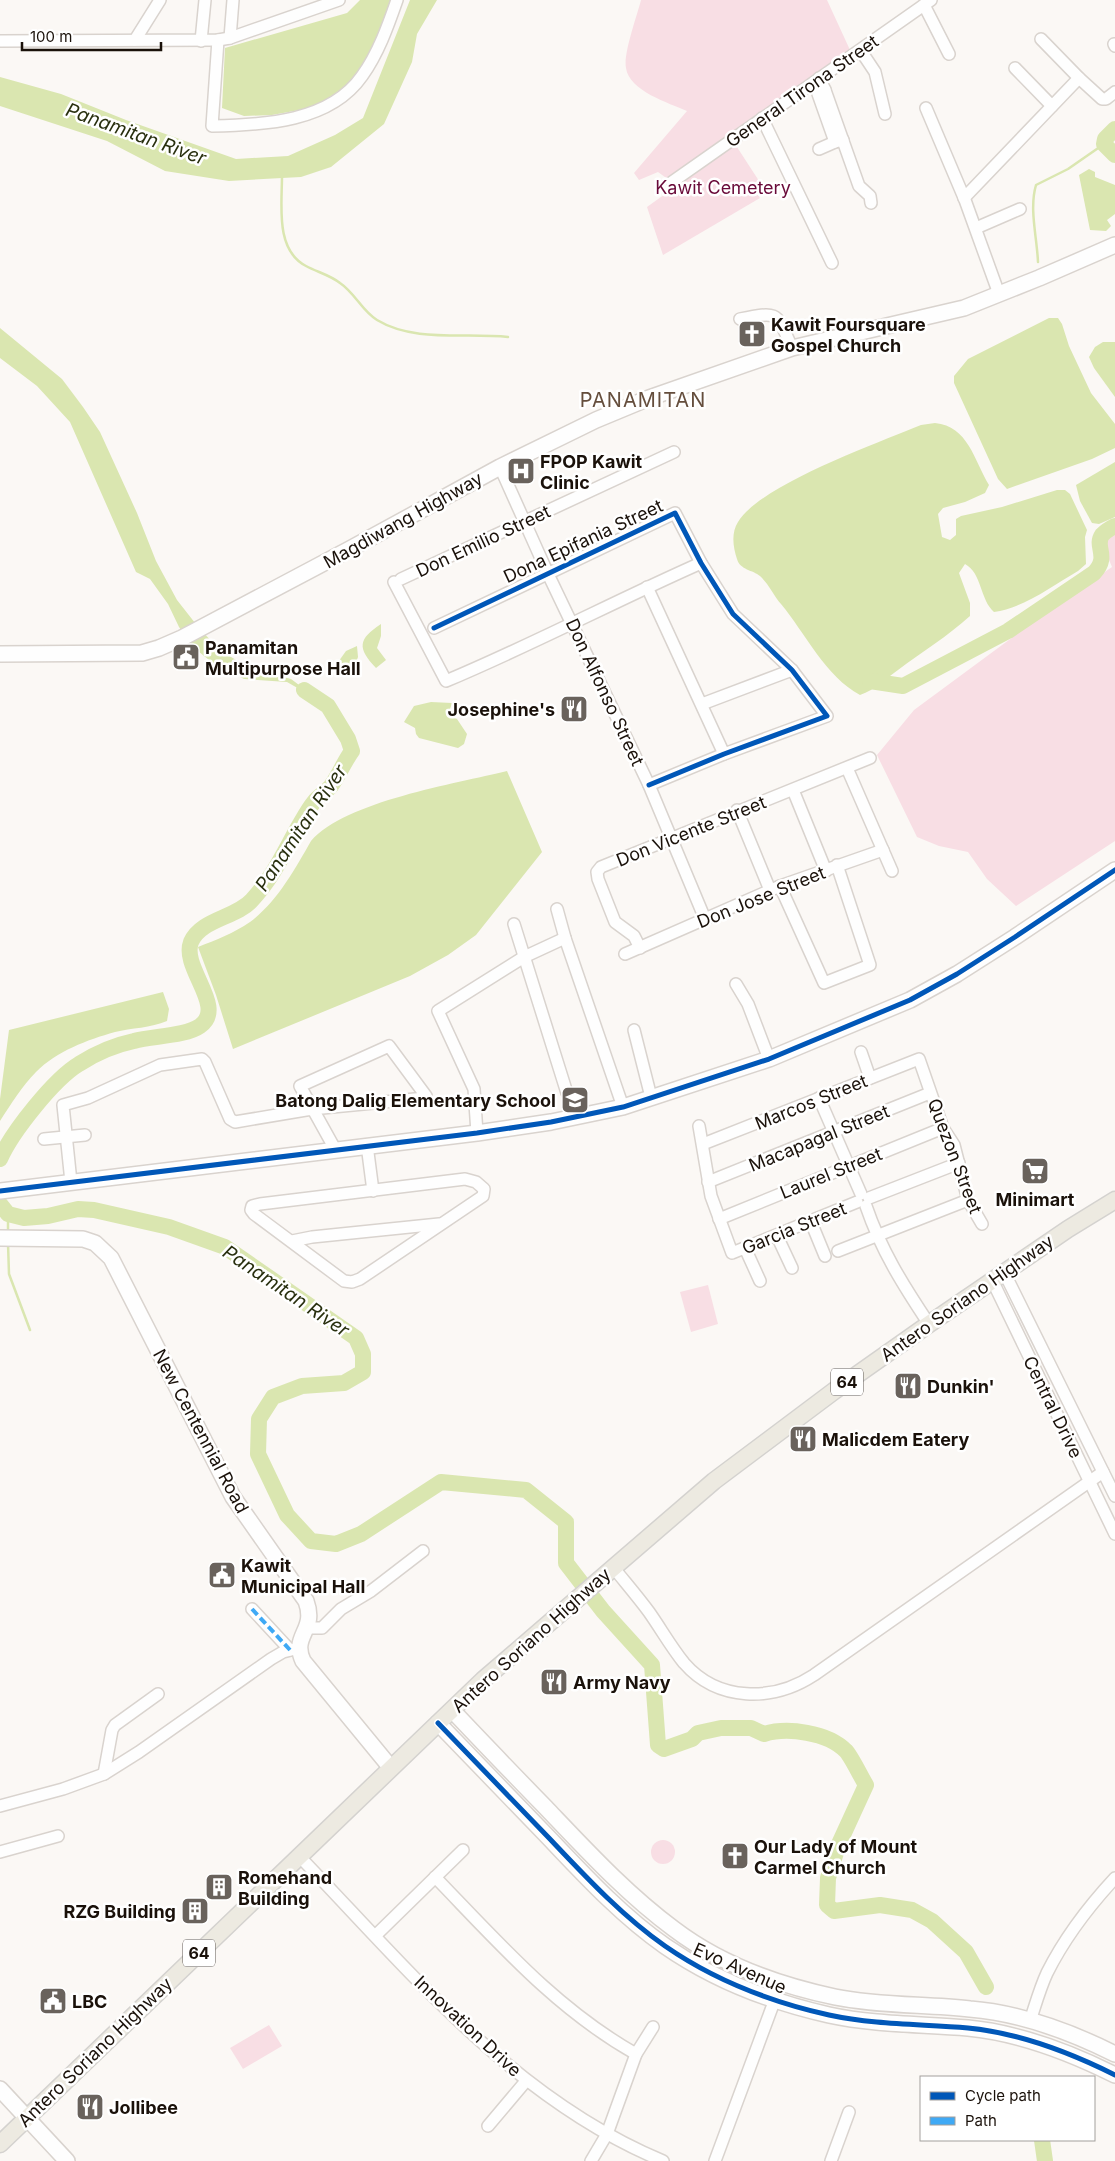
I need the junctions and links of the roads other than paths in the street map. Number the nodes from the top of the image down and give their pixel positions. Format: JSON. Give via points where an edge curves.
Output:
{"nodes":[{"id":1,"x":160,"y":0,"type":"edge"},
{"id":2,"x":205,"y":0,"type":"edge"},
{"id":3,"x":234,"y":0,"type":"edge"},
{"id":4,"x":339,"y":0,"type":"edge"},
{"id":5,"x":397,"y":0,"type":"edge"},
{"id":6,"x":927,"y":3,"type":"edge"},
{"id":7,"x":230,"y":38,"type":"junction"},
{"id":8,"x":1041,"y":39,"type":"dead end"},
{"id":9,"x":134,"y":40,"type":"junction"},
{"id":10,"x":218,"y":40,"type":"junction"},
{"id":11,"x":0,"y":41,"type":"edge"},
{"id":12,"x":201,"y":41,"type":"junction"},
{"id":13,"x":861,"y":51,"type":"junction"},
{"id":14,"x":949,"y":54,"type":"dead end"},
{"id":15,"x":1015,"y":68,"type":"dead end"},
{"id":16,"x":819,"y":78,"type":"junction"},
{"id":17,"x":1079,"y":78,"type":"junction"},
{"id":18,"x":1115,"y":92,"type":"edge"},
{"id":19,"x":1052,"y":106,"type":"junction"},
{"id":20,"x":926,"y":108,"type":"dead end"},
{"id":21,"x":885,"y":114,"type":"dead end"},
{"id":22,"x":762,"y":118,"type":"junction"},
{"id":23,"x":839,"y":141,"type":"junction"},
{"id":24,"x":819,"y":149,"type":"dead end"},
{"id":25,"x":672,"y":182,"type":"dead end"},
{"id":26,"x":964,"y":198,"type":"junction"},
{"id":27,"x":871,"y":203,"type":"dead end"},
{"id":28,"x":1020,"y":209,"type":"dead end"},
{"id":29,"x":976,"y":228,"type":"junction"},
{"id":30,"x":1115,"y":245,"type":"edge"},
{"id":31,"x":832,"y":263,"type":"dead end"},
{"id":32,"x":999,"y":294,"type":"junction"},
{"id":33,"x":740,"y":320,"type":"dead end"},
{"id":34,"x":792,"y":348,"type":"junction"},
{"id":35,"x":674,"y":452,"type":"dead end"},
{"id":36,"x":500,"y":467,"type":"junction"},
{"id":37,"x":524,"y":522,"type":"junction"},
{"id":38,"x":701,"y":563,"type":"junction"},
{"id":39,"x":548,"y":574,"type":"junction"},
{"id":40,"x":647,"y":587,"type":"junction"},
{"id":41,"x":572,"y":624,"type":"junction"},
{"id":42,"x":434,"y":628,"type":"dead end"},
{"id":43,"x":0,"y":654,"type":"edge"},
{"id":44,"x":792,"y":670,"type":"junction"},
{"id":45,"x":702,"y":704,"type":"junction"},
{"id":46,"x":724,"y":754,"type":"junction"},
{"id":47,"x":870,"y":758,"type":"dead end"},
{"id":48,"x":847,"y":768,"type":"junction"},
{"id":49,"x":649,"y":785,"type":"junction"},
{"id":50,"x":793,"y":790,"type":"junction"},
{"id":51,"x":737,"y":810,"type":"junction"},
{"id":52,"x":670,"y":838,"type":"junction"},
{"id":53,"x":883,"y":850,"type":"junction"},
{"id":54,"x":837,"y":865,"type":"junction"},
{"id":55,"x":1115,"y":870,"type":"edge"},
{"id":56,"x":826,"y":871,"type":"junction"},
{"id":57,"x":892,"y":871,"type":"dead end"},
{"id":58,"x":775,"y":888,"type":"junction"},
{"id":59,"x":557,"y":909,"type":"dead end"},
{"id":60,"x":705,"y":918,"type":"junction"},
{"id":61,"x":514,"y":924,"type":"dead end"},
{"id":62,"x":564,"y":938,"type":"junction"},
{"id":63,"x":640,"y":948,"type":"junction"},
{"id":64,"x":625,"y":954,"type":"dead end"},
{"id":65,"x":524,"y":957,"type":"junction"},
{"id":66,"x":736,"y":984,"type":"dead end"},
{"id":67,"x":634,"y":1030,"type":"dead end"},
{"id":68,"x":861,"y":1052,"type":"dead end"},
{"id":69,"x":769,"y":1059,"type":"junction"},
{"id":70,"x":919,"y":1059,"type":"joint"},
{"id":71,"x":870,"y":1078,"type":"junction"},
{"id":72,"x":567,"y":1093,"type":"dead end"},
{"id":73,"x":930,"y":1093,"type":"junction"},
{"id":74,"x":651,"y":1097,"type":"junction"},
{"id":75,"x":819,"y":1098,"type":"junction"},
{"id":76,"x":623,"y":1107,"type":"junction"},
{"id":77,"x":312,"y":1109,"type":"junction"},
{"id":78,"x":699,"y":1126,"type":"dead end"},
{"id":79,"x":943,"y":1128,"type":"junction"},
{"id":80,"x":833,"y":1132,"type":"junction"},
{"id":81,"x":477,"y":1133,"type":"junction"},
{"id":82,"x":85,"y":1135,"type":"dead end"},
{"id":83,"x":67,"y":1137,"type":"junction"},
{"id":84,"x":44,"y":1139,"type":"dead end"},
{"id":85,"x":703,"y":1144,"type":"junction"},
{"id":86,"x":367,"y":1145,"type":"junction"},
{"id":87,"x":335,"y":1149,"type":"junction"},
{"id":88,"x":959,"y":1163,"type":"junction"},
{"id":89,"x":848,"y":1166,"type":"junction"},
{"id":90,"x":71,"y":1182,"type":"junction"},
{"id":91,"x":708,"y":1182,"type":"junction"},
{"id":92,"x":0,"y":1191,"type":"edge"},
{"id":93,"x":373,"y":1191,"type":"junction"},
{"id":94,"x":863,"y":1200,"type":"junction"},
{"id":95,"x":968,"y":1200,"type":"junction"},
{"id":96,"x":1115,"y":1200,"type":"edge"},
{"id":97,"x":719,"y":1219,"type":"junction"},
{"id":98,"x":810,"y":1222,"type":"junction"},
{"id":99,"x":440,"y":1223,"type":"junction"},
{"id":100,"x":982,"y":1224,"type":"dead end"},
{"id":101,"x":777,"y":1236,"type":"junction"},
{"id":102,"x":876,"y":1236,"type":"junction"},
{"id":103,"x":5,"y":1238,"type":"edge"},
{"id":104,"x":292,"y":1241,"type":"junction"},
{"id":105,"x":745,"y":1248,"type":"junction"},
{"id":106,"x":838,"y":1251,"type":"dead end"},
{"id":107,"x":825,"y":1256,"type":"dead end"},
{"id":108,"x":792,"y":1268,"type":"dead end"},
{"id":109,"x":998,"y":1276,"type":"junction"},
{"id":110,"x":760,"y":1281,"type":"dead end"},
{"id":111,"x":929,"y":1324,"type":"junction"},
{"id":112,"x":1103,"y":1472,"type":"junction"},
{"id":113,"x":1089,"y":1480,"type":"junction"},
{"id":114,"x":1115,"y":1496,"type":"edge"},
{"id":115,"x":1115,"y":1534,"type":"edge"},
{"id":116,"x":423,"y":1551,"type":"dead end"},
{"id":117,"x":613,"y":1567,"type":"junction"},
{"id":118,"x":252,"y":1609,"type":"dead end"},
{"id":119,"x":307,"y":1628,"type":"junction"},
{"id":120,"x":294,"y":1649,"type":"junction"},
{"id":121,"x":158,"y":1694,"type":"dead end"},
{"id":122,"x":452,"y":1710,"type":"junction"},
{"id":123,"x":438,"y":1723,"type":"junction"},
{"id":124,"x":391,"y":1768,"type":"junction"},
{"id":125,"x":104,"y":1774,"type":"junction"},
{"id":126,"x":0,"y":1806,"type":"edge"},
{"id":127,"x":58,"y":1836,"type":"dead end"},
{"id":128,"x":463,"y":1850,"type":"dead end"},
{"id":129,"x":0,"y":1852,"type":"edge"},
{"id":130,"x":299,"y":1856,"type":"junction"},
{"id":131,"x":435,"y":1877,"type":"junction"},
{"id":132,"x":1115,"y":1878,"type":"edge"},
{"id":133,"x":645,"y":1906,"type":"junction"},
{"id":134,"x":633,"y":1921,"type":"junction"},
{"id":135,"x":376,"y":1935,"type":"junction"},
{"id":136,"x":781,"y":1983,"type":"junction"},
{"id":137,"x":774,"y":2001,"type":"junction"},
{"id":138,"x":863,"y":2002,"type":"junction"},
{"id":139,"x":970,"y":2009,"type":"junction"},
{"id":140,"x":860,"y":2020,"type":"junction"},
{"id":141,"x":1030,"y":2021,"type":"junction"},
{"id":142,"x":653,"y":2027,"type":"dead end"},
{"id":143,"x":968,"y":2028,"type":"junction"},
{"id":144,"x":1024,"y":2039,"type":"junction"},
{"id":145,"x":1084,"y":2040,"type":"junction"},
{"id":146,"x":636,"y":2054,"type":"junction"},
{"id":147,"x":1115,"y":2054,"type":"edge"},
{"id":148,"x":1077,"y":2056,"type":"junction"},
{"id":149,"x":1115,"y":2074,"type":"edge"},
{"id":150,"x":526,"y":2081,"type":"junction"},
{"id":151,"x":0,"y":2089,"type":"edge"},
{"id":152,"x":850,"y":2112,"type":"dead end"},
{"id":153,"x":28,"y":2118,"type":"junction"},
{"id":154,"x":488,"y":2126,"type":"dead end"},
{"id":155,"x":607,"y":2134,"type":"junction"},
{"id":156,"x":0,"y":2144,"type":"edge"},
{"id":157,"x":67,"y":2161,"type":"edge"},
{"id":158,"x":591,"y":2161,"type":"edge"},
{"id":159,"x":663,"y":2161,"type":"edge"},
{"id":160,"x":715,"y":2161,"type":"edge"},
{"id":161,"x":831,"y":2161,"type":"edge"}],
"edges":[{"from":1,"to":9,"type":"street"},
{"from":2,"to":12,"type":"street"},
{"from":3,"to":7,"type":"street"},
{"from":4,"to":7,"type":"street"},
{"from":5,"to":10,"type":"street","via":[[372,60],[345,95],[317,112],[282,120],[212,126]]},
{"from":6,"to":13,"type":"street","name":"General Tirona Street"},
{"from":6,"to":14,"type":"street"},
{"from":7,"to":10,"type":"street"},
{"from":8,"to":17,"type":"street"},
{"from":9,"to":11,"type":"street"},
{"from":9,"to":12,"type":"street"},
{"from":10,"to":12,"type":"street"},
{"from":13,"to":16,"type":"street","name":"General Tirona Street"},
{"from":13,"to":21,"type":"street","via":[[875,72]]},
{"from":15,"to":19,"type":"street"},
{"from":16,"to":22,"type":"street","name":"General Tirona Street"},
{"from":16,"to":23,"type":"street"},
{"from":17,"to":18,"type":"street","via":[[1102,99]]},
{"from":17,"to":19,"type":"street"},
{"from":19,"to":26,"type":"street"},
{"from":20,"to":26,"type":"street"},
{"from":22,"to":25,"type":"street","name":"General Tirona Street"},
{"from":22,"to":31,"type":"street"},
{"from":23,"to":24,"type":"street"},
{"from":23,"to":27,"type":"street","via":[[859,186],[870,196]]},
{"from":26,"to":29,"type":"street"},
{"from":28,"to":29,"type":"street"},
{"from":29,"to":32,"type":"street"},
{"from":30,"to":32,"type":"street","name":"Magdiwang Highway"},
{"from":32,"to":34,"type":"street","name":"Magdiwang Highway","via":[[940,315]]},
{"from":33,"to":34,"type":"street","via":[[774,315]]},
{"from":34,"to":36,"type":"street","name":"Magdiwang Highway","via":[[649,398]]},
{"from":35,"to":37,"type":"street","name":"Don Emilio Street"},
{"from":36,"to":37,"type":"street","name":"Don Alfonso Street"},
{"from":36,"to":43,"type":"street","name":"Magdiwang Highway","via":[[165,646],[142,653]]},
{"from":37,"to":39,"type":"street","name":"Don Alfonso Street"},
{"from":37,"to":41,"type":"street","name":"Don Emilio Street","via":[[398,580],[446,681]]},
{"from":38,"to":39,"type":"street","name":"Dona Epifania Street","via":[[675,512]]},
{"from":38,"to":40,"type":"street","name":"Don Emilio Street"},
{"from":38,"to":44,"type":"street","name":"Dona Epifania Street","via":[[733,614]]},
{"from":39,"to":41,"type":"street","name":"Don Alfonso Street"},
{"from":39,"to":42,"type":"street","name":"Dona Epifania Street"},
{"from":40,"to":41,"type":"street","name":"Don Emilio Street"},
{"from":40,"to":45,"type":"street"},
{"from":41,"to":49,"type":"street","name":"Don Alfonso Street"},
{"from":44,"to":45,"type":"street"},
{"from":44,"to":46,"type":"street","name":"Dona Epifania Street","via":[[827,716]]},
{"from":45,"to":46,"type":"street"},
{"from":46,"to":49,"type":"street"},
{"from":47,"to":48,"type":"street","name":"Don Vicente Street"},
{"from":48,"to":50,"type":"street","name":"Don Vicente Street"},
{"from":48,"to":53,"type":"street"},
{"from":49,"to":52,"type":"street","name":"Don Alfonso Street"},
{"from":50,"to":51,"type":"street","name":"Don Vicente Street"},
{"from":50,"to":56,"type":"street"},
{"from":51,"to":52,"type":"street","name":"Don Vicente Street"},
{"from":51,"to":58,"type":"street"},
{"from":52,"to":60,"type":"street","name":"Don Alfonso Street"},
{"from":52,"to":63,"type":"street","name":"Don Vicente Street","via":[[597,872],[615,922],[634,936]]},
{"from":53,"to":54,"type":"street","name":"Don Jose Street"},
{"from":53,"to":57,"type":"street"},
{"from":54,"to":56,"type":"street","name":"Don Jose Street"},
{"from":54,"to":58,"type":"street","via":[[870,966],[824,983]]},
{"from":55,"to":69,"type":"street","via":[[1015,938],[910,1000]]},
{"from":56,"to":58,"type":"street","name":"Don Jose Street"},
{"from":58,"to":60,"type":"street","name":"Don Jose Street"},
{"from":59,"to":62,"type":"street"},
{"from":60,"to":63,"type":"street","name":"Don Jose Street"},
{"from":61,"to":65,"type":"street"},
{"from":62,"to":65,"type":"street"},
{"from":62,"to":76,"type":"street"},
{"from":63,"to":64,"type":"street","name":"Don Jose Street"},
{"from":65,"to":72,"type":"street"},
{"from":65,"to":81,"type":"street","via":[[438,1010],[474,1089]]},
{"from":66,"to":69,"type":"street","via":[[748,1004]]},
{"from":67,"to":74,"type":"street"},
{"from":68,"to":71,"type":"street"},
{"from":69,"to":74,"type":"street"},
{"from":70,"to":71,"type":"street","name":"Marcos Street"},
{"from":70,"to":73,"type":"street","name":"Quezon Street"},
{"from":71,"to":75,"type":"street","name":"Marcos Street"},
{"from":73,"to":79,"type":"street","name":"Quezon Street"},
{"from":73,"to":80,"type":"street","name":"Macapagal Street"},
{"from":74,"to":76,"type":"street"},
{"from":75,"to":80,"type":"street"},
{"from":75,"to":85,"type":"street","name":"Marcos Street"},
{"from":76,"to":81,"type":"street"},
{"from":77,"to":77,"type":"street","via":[[425,1098],[426,1096],[389,1046],[300,1086]]},
{"from":77,"to":83,"type":"street","via":[[235,1122],[230,1119],[202,1059],[160,1065],[88,1098],[63,1105]]},
{"from":77,"to":87,"type":"street"},
{"from":78,"to":85,"type":"street"},
{"from":79,"to":88,"type":"street","name":"Quezon Street","via":[[954,1145]]},
{"from":79,"to":89,"type":"street","name":"Laurel Street"},
{"from":80,"to":89,"type":"street"},
{"from":80,"to":91,"type":"street","name":"Macapagal Street"},
{"from":81,"to":86,"type":"street"},
{"from":82,"to":83,"type":"street"},
{"from":83,"to":84,"type":"street"},
{"from":83,"to":90,"type":"street"},
{"from":85,"to":91,"type":"street"},
{"from":86,"to":87,"type":"street"},
{"from":86,"to":93,"type":"street"},
{"from":87,"to":90,"type":"street"},
{"from":88,"to":94,"type":"street","name":"Garcia Street"},
{"from":88,"to":95,"type":"street","name":"Quezon Street"},
{"from":89,"to":94,"type":"street"},
{"from":89,"to":97,"type":"street","name":"Laurel Street"},
{"from":90,"to":92,"type":"street"},
{"from":91,"to":97,"type":"street"},
{"from":93,"to":99,"type":"street","via":[[465,1179],[484,1189],[483,1196]]},
{"from":93,"to":104,"type":"street","via":[[252,1206],[250,1210],[254,1214]]},
{"from":94,"to":98,"type":"street","name":"Garcia Street"},
{"from":94,"to":102,"type":"street"},
{"from":95,"to":100,"type":"street","name":"Quezon Street"},
{"from":95,"to":102,"type":"street"},
{"from":96,"to":109,"type":"main road","name":"Antero Soriano Highway","number":"64"},
{"from":97,"to":105,"type":"street","name":"Garcia Street","via":[[732,1253]]},
{"from":98,"to":101,"type":"street","name":"Garcia Street"},
{"from":98,"to":107,"type":"street"},
{"from":99,"to":104,"type":"street"},
{"from":99,"to":104,"type":"street","via":[[352,1282],[344,1281]]},
{"from":101,"to":105,"type":"street","name":"Garcia Street"},
{"from":101,"to":108,"type":"street"},
{"from":102,"to":106,"type":"street"},
{"from":102,"to":111,"type":"street"},
{"from":103,"to":119,"type":"street","name":"New Centennial Road","via":[[83,1239],[95,1243],[111,1258],[233,1497],[306,1601],[310,1615]]},
{"from":105,"to":110,"type":"street"},
{"from":109,"to":111,"type":"main road","name":"Antero Soriano Highway","number":"64"},
{"from":109,"to":112,"type":"street","name":"Central Drive"},
{"from":109,"to":113,"type":"street","name":"Central Drive"},
{"from":111,"to":117,"type":"main road","name":"Antero Soriano Highway","number":"64","via":[[714,1481]]},
{"from":112,"to":113,"type":"street"},
{"from":112,"to":114,"type":"street","name":"Central Drive"},
{"from":113,"to":115,"type":"street","name":"Central Drive"},
{"from":113,"to":117,"type":"street","via":[[806,1680],[787,1690],[768,1694],[728,1691],[697,1675],[678,1655]]},
{"from":116,"to":119,"type":"street","via":[[371,1591],[341,1609],[322,1628]]},
{"from":117,"to":122,"type":"main road","name":"Antero Soriano Highway","number":"64"},
{"from":118,"to":120,"type":"street"},
{"from":119,"to":120,"type":"street","name":"New Centennial Road"},
{"from":120,"to":124,"type":"street"},
{"from":120,"to":125,"type":"street","via":[[271,1659]]},
{"from":121,"to":125,"type":"street","via":[[115,1725]]},
{"from":122,"to":123,"type":"main road","name":"Antero Soriano Highway","number":"64"},
{"from":122,"to":133,"type":"street","name":"Evo Avenue","via":[[590,1854]]},
{"from":123,"to":124,"type":"main road","name":"Antero Soriano Highway","number":"64"},
{"from":123,"to":134,"type":"street","name":"Evo Avenue","via":[[576,1867]]},
{"from":124,"to":130,"type":"main road","name":"Antero Soriano Highway","number":"64"},
{"from":125,"to":126,"type":"street","via":[[64,1789]]},
{"from":127,"to":129,"type":"street"},
{"from":128,"to":131,"type":"street"},
{"from":130,"to":135,"type":"street","name":"Innovation Drive"},
{"from":130,"to":153,"type":"main road","name":"Antero Soriano Highway","number":"64"},
{"from":131,"to":135,"type":"street"},
{"from":131,"to":146,"type":"street","via":[[523,1968],[557,1998],[600,2033]]},
{"from":132,"to":141,"type":"street","via":[[1061,1948],[1046,1974]]},
{"from":133,"to":134,"type":"street"},
{"from":133,"to":136,"type":"street","name":"Evo Avenue","via":[[702,1947]]},
{"from":134,"to":137,"type":"street","name":"Evo Avenue","via":[[692,1963]]},
{"from":135,"to":150,"type":"street","name":"Innovation Drive","via":[[463,2026]]},
{"from":136,"to":137,"type":"street"},
{"from":136,"to":138,"type":"street","name":"Evo Avenue"},
{"from":137,"to":140,"type":"street","name":"Evo Avenue"},
{"from":137,"to":160,"type":"street"},
{"from":138,"to":139,"type":"street","name":"Evo Avenue"},
{"from":138,"to":140,"type":"street"},
{"from":139,"to":141,"type":"street","name":"Evo Avenue"},
{"from":139,"to":143,"type":"street"},
{"from":140,"to":143,"type":"street","name":"Evo Avenue"},
{"from":141,"to":144,"type":"street"},
{"from":141,"to":145,"type":"street","name":"Evo Avenue"},
{"from":142,"to":146,"type":"street"},
{"from":143,"to":144,"type":"street","name":"Evo Avenue"},
{"from":144,"to":148,"type":"street","name":"Evo Avenue"},
{"from":145,"to":147,"type":"street","name":"Evo Avenue"},
{"from":145,"to":148,"type":"street"},
{"from":146,"to":155,"type":"street"},
{"from":148,"to":149,"type":"street","name":"Evo Avenue"},
{"from":150,"to":154,"type":"street"},
{"from":150,"to":155,"type":"street","name":"Innovation Drive"},
{"from":151,"to":153,"type":"street"},
{"from":152,"to":161,"type":"street"},
{"from":153,"to":156,"type":"main road","name":"Antero Soriano Highway","number":"64"},
{"from":153,"to":157,"type":"street"},
{"from":155,"to":158,"type":"street"},
{"from":155,"to":159,"type":"street","name":"Innovation Drive"}]}
